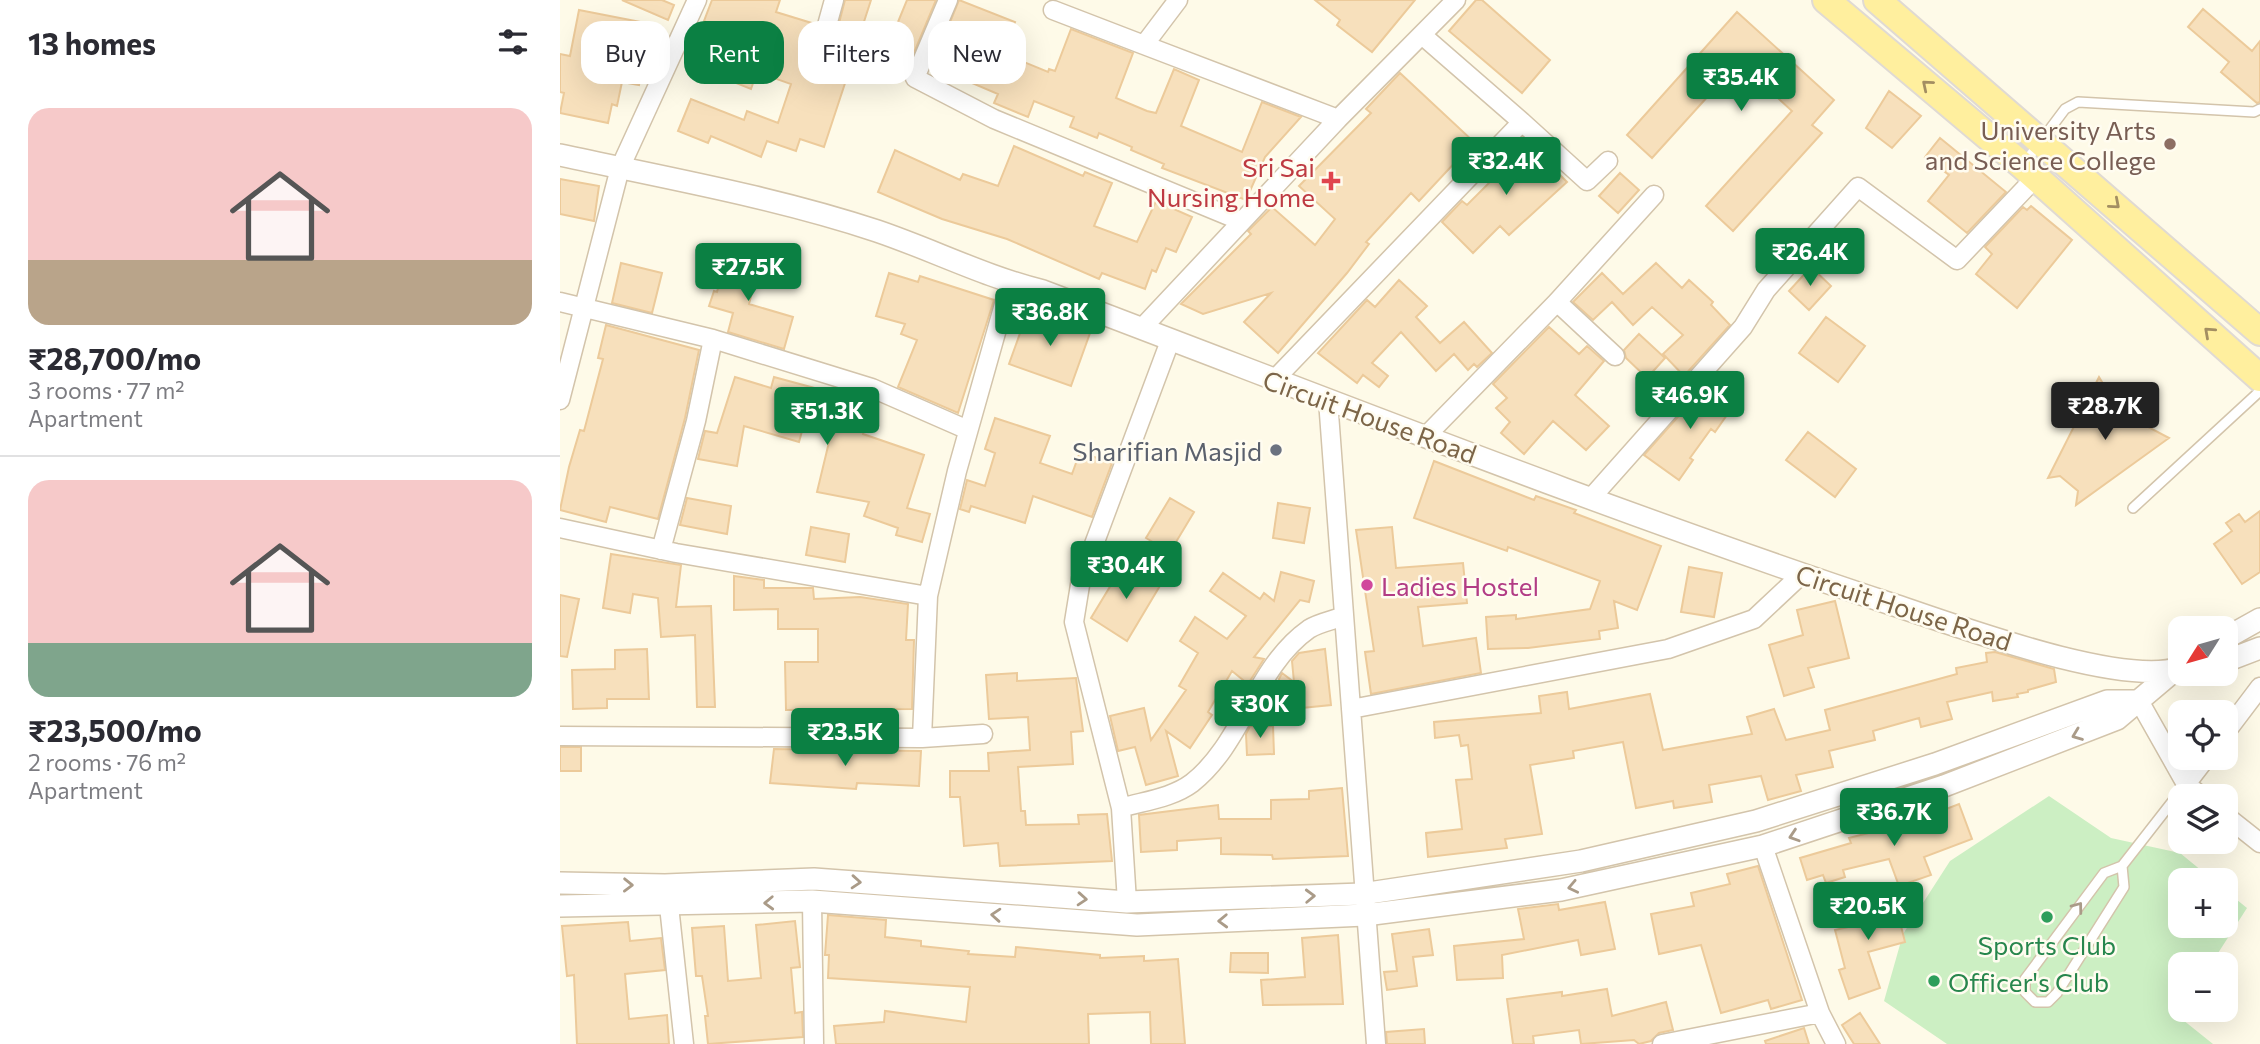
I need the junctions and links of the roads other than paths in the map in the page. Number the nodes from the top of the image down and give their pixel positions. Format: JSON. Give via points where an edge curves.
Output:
{"nodes":[{"id":1,"x":697,"y":0,"type":"edge"},
{"id":2,"x":834,"y":0,"type":"edge"},
{"id":3,"x":948,"y":0,"type":"edge"},
{"id":4,"x":1178,"y":0,"type":"edge"},
{"id":5,"x":1456,"y":0,"type":"edge"},
{"id":6,"x":1826,"y":0,"type":"edge"},
{"id":7,"x":1877,"y":0,"type":"edge"},
{"id":8,"x":1053,"y":10,"type":"dead end"},
{"id":9,"x":828,"y":21,"type":"edge"},
{"id":10,"x":1422,"y":35,"type":"junction"},
{"id":11,"x":1144,"y":45,"type":"junction"},
{"id":12,"x":2260,"y":109,"type":"edge"},
{"id":13,"x":1338,"y":119,"type":"junction"},
{"id":14,"x":1522,"y":122,"type":"junction"},
{"id":15,"x":2042,"y":140,"type":"junction"},
{"id":16,"x":560,"y":155,"type":"edge"},
{"id":17,"x":1608,"y":161,"type":"dead end"},
{"id":18,"x":620,"y":168,"type":"junction"},
{"id":19,"x":2029,"y":171,"type":"junction"},
{"id":20,"x":1654,"y":195,"type":"dead end"},
{"id":21,"x":1241,"y":221,"type":"junction"},
{"id":22,"x":1010,"y":283,"type":"junction"},
{"id":23,"x":560,"y":302,"type":"edge"},
{"id":24,"x":1557,"y":302,"type":"junction"},
{"id":25,"x":582,"y":305,"type":"junction"},
{"id":26,"x":1142,"y":328,"type":"junction"},
{"id":27,"x":2260,"y":332,"type":"edge"},
{"id":28,"x":713,"y":339,"type":"junction"},
{"id":29,"x":1170,"y":341,"type":"junction"},
{"id":30,"x":1615,"y":356,"type":"dead end"},
{"id":31,"x":2260,"y":377,"type":"edge"},
{"id":32,"x":1274,"y":380,"type":"junction"},
{"id":33,"x":2260,"y":391,"type":"edge"},
{"id":34,"x":560,"y":400,"type":"edge"},
{"id":35,"x":1328,"y":400,"type":"junction"},
{"id":36,"x":968,"y":430,"type":"junction"},
{"id":37,"x":1426,"y":436,"type":"junction"},
{"id":38,"x":1591,"y":498,"type":"junction"},
{"id":39,"x":2133,"y":508,"type":"dead end"},
{"id":40,"x":560,"y":528,"type":"edge"},
{"id":41,"x":661,"y":550,"type":"junction"},
{"id":42,"x":1802,"y":574,"type":"junction"},
{"id":43,"x":928,"y":596,"type":"junction"},
{"id":44,"x":1344,"y":617,"type":"junction"},
{"id":45,"x":2260,"y":619,"type":"edge"},
{"id":46,"x":2238,"y":631,"type":"edge"},
{"id":47,"x":2260,"y":648,"type":"edge"},
{"id":48,"x":2238,"y":656,"type":"edge"},
{"id":49,"x":2168,"y":671,"type":"edge"},
{"id":50,"x":2168,"y":677,"type":"edge"},
{"id":51,"x":2258,"y":694,"type":"edge"},
{"id":52,"x":2137,"y":700,"type":"junction"},
{"id":53,"x":1351,"y":709,"type":"junction"},
{"id":54,"x":2238,"y":718,"type":"edge"},
{"id":55,"x":983,"y":734,"type":"dead end"},
{"id":56,"x":560,"y":736,"type":"edge"},
{"id":57,"x":922,"y":738,"type":"junction"},
{"id":58,"x":2197,"y":770,"type":"edge"},
{"id":59,"x":2186,"y":784,"type":"joint"},
{"id":60,"x":2168,"y":807,"type":"edge"},
{"id":61,"x":1121,"y":808,"type":"junction"},
{"id":62,"x":2238,"y":826,"type":"edge"},
{"id":63,"x":2260,"y":844,"type":"edge"},
{"id":64,"x":1763,"y":846,"type":"junction"},
{"id":65,"x":2122,"y":866,"type":"junction"},
{"id":66,"x":560,"y":883,"type":"edge"},
{"id":67,"x":812,"y":901,"type":"junction"},
{"id":68,"x":1126,"y":902,"type":"junction"},
{"id":69,"x":1364,"y":905,"type":"junction"},
{"id":70,"x":560,"y":906,"type":"edge"},
{"id":71,"x":669,"y":906,"type":"junction"},
{"id":72,"x":1820,"y":1013,"type":"junction"},
{"id":73,"x":684,"y":1044,"type":"edge"},
{"id":74,"x":814,"y":1044,"type":"edge"},
{"id":75,"x":1376,"y":1044,"type":"edge"},
{"id":76,"x":1662,"y":1044,"type":"edge"},
{"id":77,"x":1836,"y":1044,"type":"edge"}],
"edges":[{"from":1,"to":18,"type":"street"},
{"from":2,"to":9,"type":"street"},
{"from":3,"to":21,"type":"street","via":[[915,78],[994,119]]},
{"from":4,"to":11,"type":"street"},
{"from":5,"to":10,"type":"street"},
{"from":19,"to":6,"type":"main road","one_way":true},
{"from":7,"to":15,"type":"main road"},
{"from":8,"to":11,"type":"street"},
{"from":10,"to":13,"type":"street"},
{"from":10,"to":14,"type":"street"},
{"from":11,"to":13,"type":"street"},
{"from":12,"to":15,"type":"lane","via":[[2078,103],[2065,109]]},
{"from":13,"to":21,"type":"street"},
{"from":14,"to":17,"type":"street","via":[[1587,181]]},
{"from":14,"to":32,"type":"street"},
{"from":15,"to":19,"type":"lane"},
{"from":15,"to":27,"type":"main road","one_way":true},
{"from":16,"to":18,"type":"street","name":"Circuit House Road"},
{"from":18,"to":22,"type":"street","name":"Circuit House Road","via":[[688,180],[877,231]]},
{"from":18,"to":25,"type":"street"},
{"from":31,"to":19,"type":"main road","one_way":true},
{"from":19,"to":38,"type":"street","via":[[1957,260],[1858,187],[1766,290],[1743,327]]},
{"from":20,"to":24,"type":"street"},
{"from":21,"to":26,"type":"street"},
{"from":22,"to":26,"type":"street","name":"Circuit House Road"},
{"from":22,"to":36,"type":"street"},
{"from":23,"to":25,"type":"street"},
{"from":24,"to":30,"type":"street"},
{"from":24,"to":37,"type":"street"},
{"from":25,"to":28,"type":"street"},
{"from":25,"to":34,"type":"street"},
{"from":26,"to":29,"type":"street","name":"Circuit House Road"},
{"from":28,"to":36,"type":"street","via":[[872,388]]},
{"from":28,"to":41,"type":"street"},
{"from":29,"to":32,"type":"street","name":"Circuit House Road"},
{"from":29,"to":61,"type":"street","via":[[1081,579],[1074,622]]},
{"from":32,"to":35,"type":"street","name":"Circuit House Road"},
{"from":33,"to":39,"type":"lane"},
{"from":35,"to":37,"type":"street","name":"Circuit House Road"},
{"from":35,"to":44,"type":"street"},
{"from":36,"to":43,"type":"street"},
{"from":37,"to":38,"type":"street","name":"Circuit House Road"},
{"from":38,"to":42,"type":"street","name":"Circuit House Road"},
{"from":40,"to":41,"type":"street"},
{"from":41,"to":43,"type":"street"},
{"from":42,"to":49,"type":"street","name":"Circuit House Road","via":[[1983,635],[2097,665],[2153,673]]},
{"from":42,"to":53,"type":"street","via":[[1754,619],[1668,649]]},
{"from":43,"to":57,"type":"street"},
{"from":44,"to":53,"type":"street"},
{"from":44,"to":61,"type":"street","via":[[1310,629],[1274,666],[1220,750],[1192,783],[1177,792]]},
{"from":45,"to":46,"type":"street"},
{"from":47,"to":48,"type":"street"},
{"from":50,"to":52,"type":"street"},
{"from":51,"to":54,"type":"street"},
{"from":52,"to":59,"type":"street"},
{"from":52,"to":64,"type":"street","one_way":true,"via":[[2117,719],[1944,786]]},
{"from":52,"to":69,"type":"street","via":[[2107,701],[1935,764],[1756,821]]},
{"from":53,"to":69,"type":"street"},
{"from":55,"to":57,"type":"street"},
{"from":56,"to":57,"type":"street"},
{"from":58,"to":59,"type":"street"},
{"from":60,"to":65,"type":"lane"},
{"from":61,"to":68,"type":"street"},
{"from":62,"to":63,"type":"street"},
{"from":64,"to":69,"type":"street","one_way":true,"via":[[1561,890]]},
{"from":64,"to":72,"type":"street"},
{"from":65,"to":65,"type":"lane","one_way":true,"via":[[2124,887],[2057,993],[2048,1002],[2035,1002],[2025,992],[2025,979],[2104,873]]},
{"from":66,"to":68,"type":"street","one_way":true,"via":[[665,885],[814,879]]},
{"from":69,"to":67,"type":"street","one_way":true,"via":[[1137,925]]},
{"from":67,"to":71,"type":"street","one_way":true},
{"from":67,"to":74,"type":"street"},
{"from":68,"to":69,"type":"street","one_way":true},
{"from":69,"to":75,"type":"street"},
{"from":70,"to":71,"type":"street"},
{"from":71,"to":73,"type":"street"},
{"from":72,"to":76,"type":"street"},
{"from":72,"to":77,"type":"street"}]}
